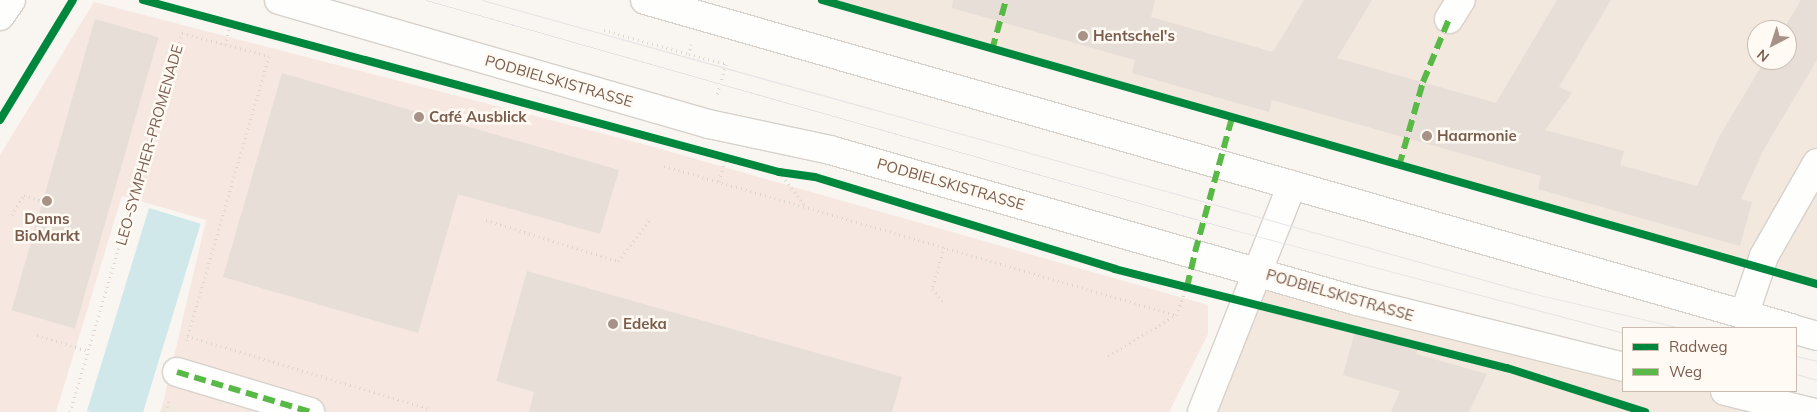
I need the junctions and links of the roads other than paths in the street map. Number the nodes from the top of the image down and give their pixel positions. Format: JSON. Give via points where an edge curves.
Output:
{"nodes":[{"id":1,"x":11,"y":0,"type":"edge"},
{"id":2,"x":279,"y":0,"type":"edge"},
{"id":3,"x":645,"y":0,"type":"edge"},
{"id":4,"x":0,"y":16,"type":"edge"},
{"id":5,"x":1817,"y":163,"type":"edge"},
{"id":6,"x":1292,"y":185,"type":"junction"},
{"id":7,"x":1261,"y":272,"type":"junction"},
{"id":8,"x":1744,"y":315,"type":"junction"},
{"id":9,"x":1787,"y":327,"type":"edge"},
{"id":10,"x":1797,"y":330,"type":"edge"},
{"id":11,"x":1817,"y":336,"type":"edge"},
{"id":12,"x":1622,"y":367,"type":"edge"},
{"id":13,"x":177,"y":372,"type":"road end"},
{"id":14,"x":1729,"y":392,"type":"edge"},
{"id":15,"x":310,"y":412,"type":"edge"},
{"id":16,"x":1202,"y":412,"type":"edge"},
{"id":17,"x":1811,"y":412,"type":"edge"}],
"edges":[{"from":1,"to":4,"type":"main road"},
{"from":2,"to":7,"type":"main road","name":"PODBIELSKISTRASSE","via":[[709,124],[830,150]]},
{"from":3,"to":6,"type":"main road"},
{"from":5,"to":8,"type":"main road","via":[[1764,256]]},
{"from":6,"to":7,"type":"main road"},
{"from":6,"to":8,"type":"main road"},
{"from":7,"to":12,"type":"main road","name":"PODBIELSKISTRASSE"},
{"from":7,"to":16,"type":"main road"},
{"from":8,"to":9,"type":"main road"},
{"from":10,"to":11,"type":"main road"},
{"from":13,"to":15,"type":"main road"},
{"from":14,"to":17,"type":"main road"}]}
